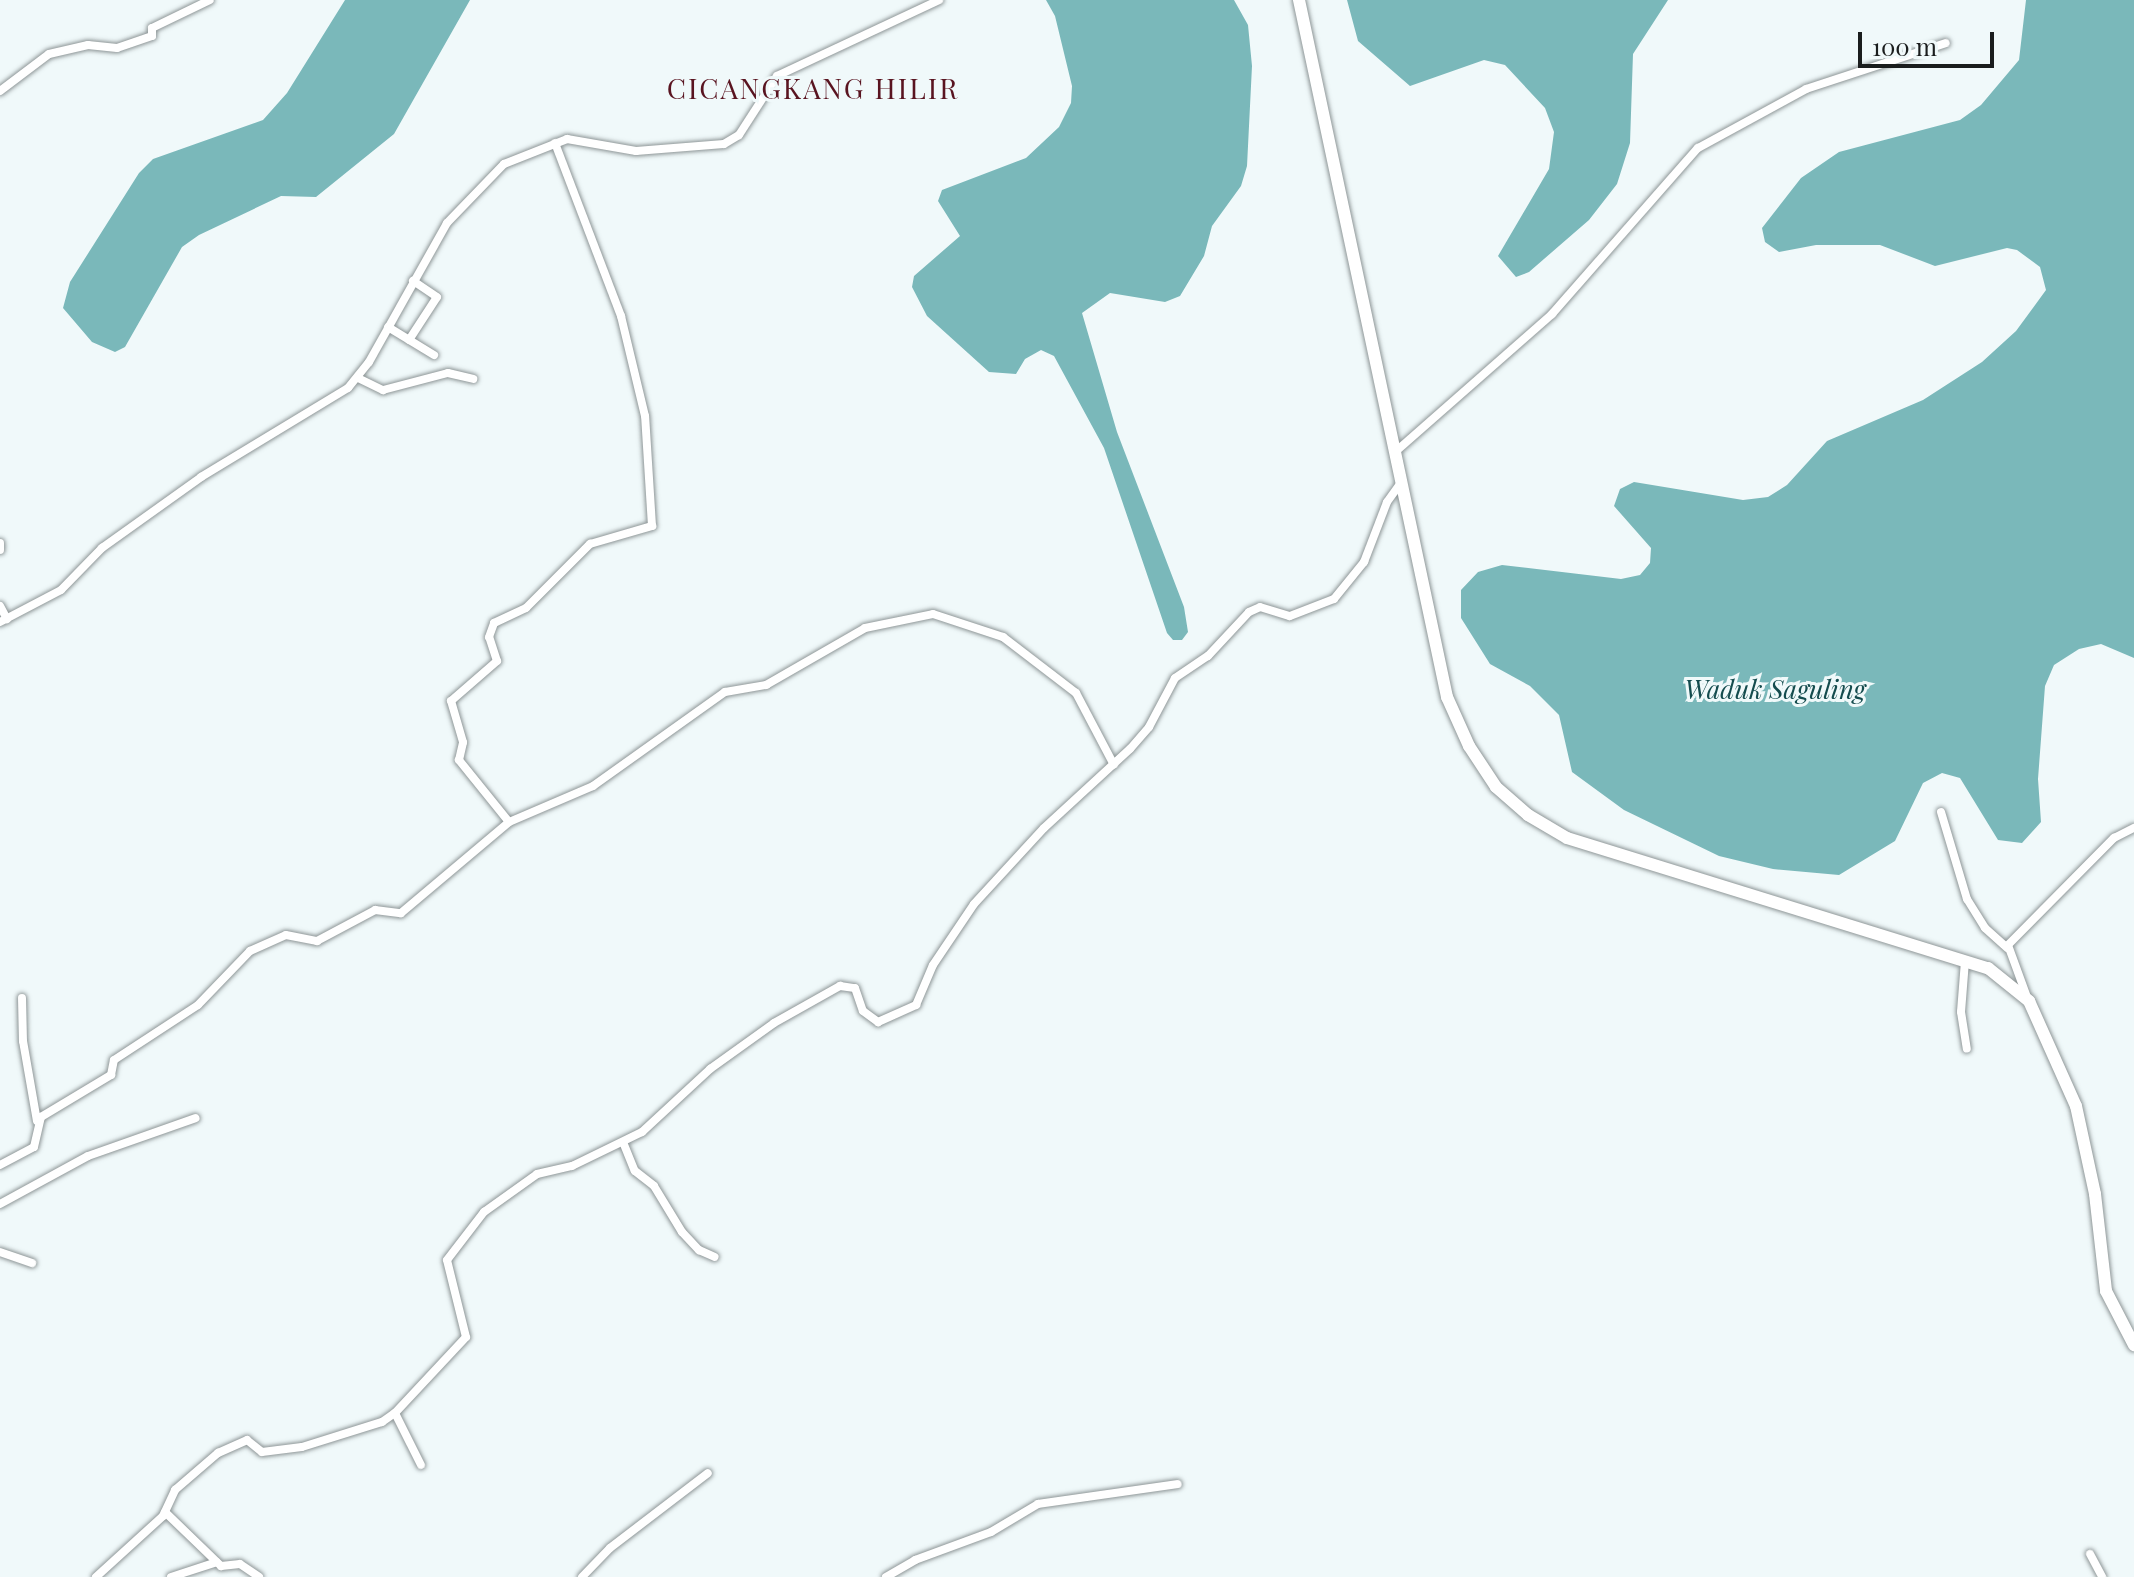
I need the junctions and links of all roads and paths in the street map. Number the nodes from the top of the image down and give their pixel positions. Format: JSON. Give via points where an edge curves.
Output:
{"nodes":[{"id":1,"x":210,"y":0,"type":"edge"},
{"id":2,"x":939,"y":0,"type":"edge"},
{"id":3,"x":1299,"y":0,"type":"edge"},
{"id":4,"x":1946,"y":43,"type":"dead end"},
{"id":5,"x":0,"y":91,"type":"edge"},
{"id":6,"x":555,"y":143,"type":"junction"},
{"id":7,"x":413,"y":281,"type":"junction"},
{"id":8,"x":388,"y":327,"type":"junction"},
{"id":9,"x":409,"y":340,"type":"junction"},
{"id":10,"x":434,"y":355,"type":"dead end"},
{"id":11,"x":358,"y":378,"type":"junction"},
{"id":12,"x":473,"y":379,"type":"dead end"},
{"id":13,"x":1395,"y":452,"type":"junction"},
{"id":14,"x":1403,"y":479,"type":"junction"},
{"id":15,"x":0,"y":543,"type":"edge"},
{"id":16,"x":0,"y":550,"type":"edge"},
{"id":17,"x":0,"y":606,"type":"edge"},
{"id":18,"x":3,"y":620,"type":"edge"},
{"id":19,"x":1114,"y":765,"type":"junction"},
{"id":20,"x":1941,"y":812,"type":"dead end"},
{"id":21,"x":509,"y":822,"type":"junction"},
{"id":22,"x":2134,"y":828,"type":"edge"},
{"id":23,"x":2007,"y":948,"type":"junction"},
{"id":24,"x":1965,"y":961,"type":"junction"},
{"id":25,"x":22,"y":998,"type":"dead end"},
{"id":26,"x":2029,"y":1001,"type":"junction"},
{"id":27,"x":1967,"y":1049,"type":"dead end"},
{"id":28,"x":196,"y":1118,"type":"dead end"},
{"id":29,"x":37,"y":1121,"type":"junction"},
{"id":30,"x":623,"y":1142,"type":"junction"},
{"id":31,"x":0,"y":1165,"type":"edge"},
{"id":32,"x":0,"y":1204,"type":"edge"},
{"id":33,"x":0,"y":1252,"type":"edge"},
{"id":34,"x":715,"y":1257,"type":"dead end"},
{"id":35,"x":32,"y":1263,"type":"dead end"},
{"id":36,"x":2134,"y":1345,"type":"edge"},
{"id":37,"x":395,"y":1413,"type":"junction"},
{"id":38,"x":421,"y":1465,"type":"dead end"},
{"id":39,"x":708,"y":1473,"type":"dead end"},
{"id":40,"x":1178,"y":1484,"type":"dead end"},
{"id":41,"x":165,"y":1512,"type":"junction"},
{"id":42,"x":2090,"y":1554,"type":"dead end"},
{"id":43,"x":217,"y":1562,"type":"junction"},
{"id":44,"x":96,"y":1577,"type":"edge"},
{"id":45,"x":171,"y":1577,"type":"edge"},
{"id":46,"x":259,"y":1577,"type":"edge"},
{"id":47,"x":582,"y":1577,"type":"edge"},
{"id":48,"x":886,"y":1577,"type":"edge"},
{"id":49,"x":2102,"y":1577,"type":"edge"}],
"edges":[{"from":1,"to":5,"type":"street","via":[[152,28],[152,36],[117,48],[88,45],[49,54]]},
{"from":2,"to":6,"type":"street","via":[[777,76],[739,135],[724,144],[636,151],[570,140]]},
{"from":3,"to":13,"type":"main road"},
{"from":4,"to":13,"type":"street","via":[[1813,86],[1711,138],[1542,324]]},
{"from":6,"to":7,"type":"street","via":[[504,164],[474,191],[447,223]]},
{"from":6,"to":21,"type":"street","via":[[621,316],[645,416],[652,526],[590,544],[526,608],[494,623],[489,637],[497,661],[451,701],[463,742],[459,760]]},
{"from":7,"to":8,"type":"street"},
{"from":7,"to":9,"type":"street","via":[[437,297]]},
{"from":8,"to":9,"type":"street"},
{"from":8,"to":11,"type":"street"},
{"from":9,"to":10,"type":"street"},
{"from":11,"to":12,"type":"street","via":[[383,390],[448,373]]},
{"from":11,"to":18,"type":"street","via":[[313,412],[201,477],[102,548],[61,590]]},
{"from":13,"to":14,"type":"main road"},
{"from":14,"to":19,"type":"street","via":[[1387,502],[1364,562],[1334,599],[1290,616],[1260,607],[1249,612],[1208,656],[1175,678],[1149,727]]},
{"from":14,"to":24,"type":"main road","via":[[1447,697],[1469,746],[1496,787],[1528,815],[1567,838]]},
{"from":15,"to":16,"type":"street"},
{"from":17,"to":18,"type":"street"},
{"from":19,"to":21,"type":"street","via":[[1076,693],[1061,678],[1003,637],[933,614],[865,628],[766,685],[725,692],[593,786]]},
{"from":19,"to":30,"type":"street","via":[[992,882],[956,927],[916,1005],[878,1022],[863,1011],[855,988],[840,986],[774,1023],[676,1095],[660,1118]]},
{"from":20,"to":23,"type":"street","via":[[1967,899],[1985,928]]},
{"from":21,"to":29,"type":"street","via":[[398,915],[375,910],[317,941],[286,935],[250,951],[198,1005],[114,1060],[111,1075]]},
{"from":22,"to":23,"type":"street","via":[[2114,838]]},
{"from":23,"to":26,"type":"street"},
{"from":24,"to":26,"type":"main road","via":[[1988,968]]},
{"from":24,"to":27,"type":"street","via":[[1961,1012]]},
{"from":25,"to":29,"type":"street","via":[[23,1041]]},
{"from":26,"to":36,"type":"main road","via":[[2061,1063],[2084,1131],[2106,1291]]},
{"from":28,"to":32,"type":"street","via":[[88,1156]]},
{"from":29,"to":31,"type":"street","via":[[34,1147]]},
{"from":30,"to":34,"type":"street","via":[[635,1171],[654,1186],[682,1232]]},
{"from":30,"to":37,"type":"street","via":[[572,1166],[537,1174],[484,1212],[446,1264],[467,1324],[466,1337]]},
{"from":33,"to":35,"type":"street"},
{"from":37,"to":38,"type":"street"},
{"from":37,"to":41,"type":"street","via":[[370,1426],[281,1452],[262,1452],[247,1440],[235,1444],[192,1472],[175,1490]]},
{"from":39,"to":47,"type":"street","via":[[610,1548]]},
{"from":40,"to":48,"type":"street","via":[[1038,1504],[991,1532],[915,1560]]},
{"from":41,"to":43,"type":"street"},
{"from":41,"to":44,"type":"street"},
{"from":42,"to":49,"type":"street"},
{"from":43,"to":45,"type":"street"},
{"from":43,"to":46,"type":"street","via":[[224,1568],[240,1564]]}]}
